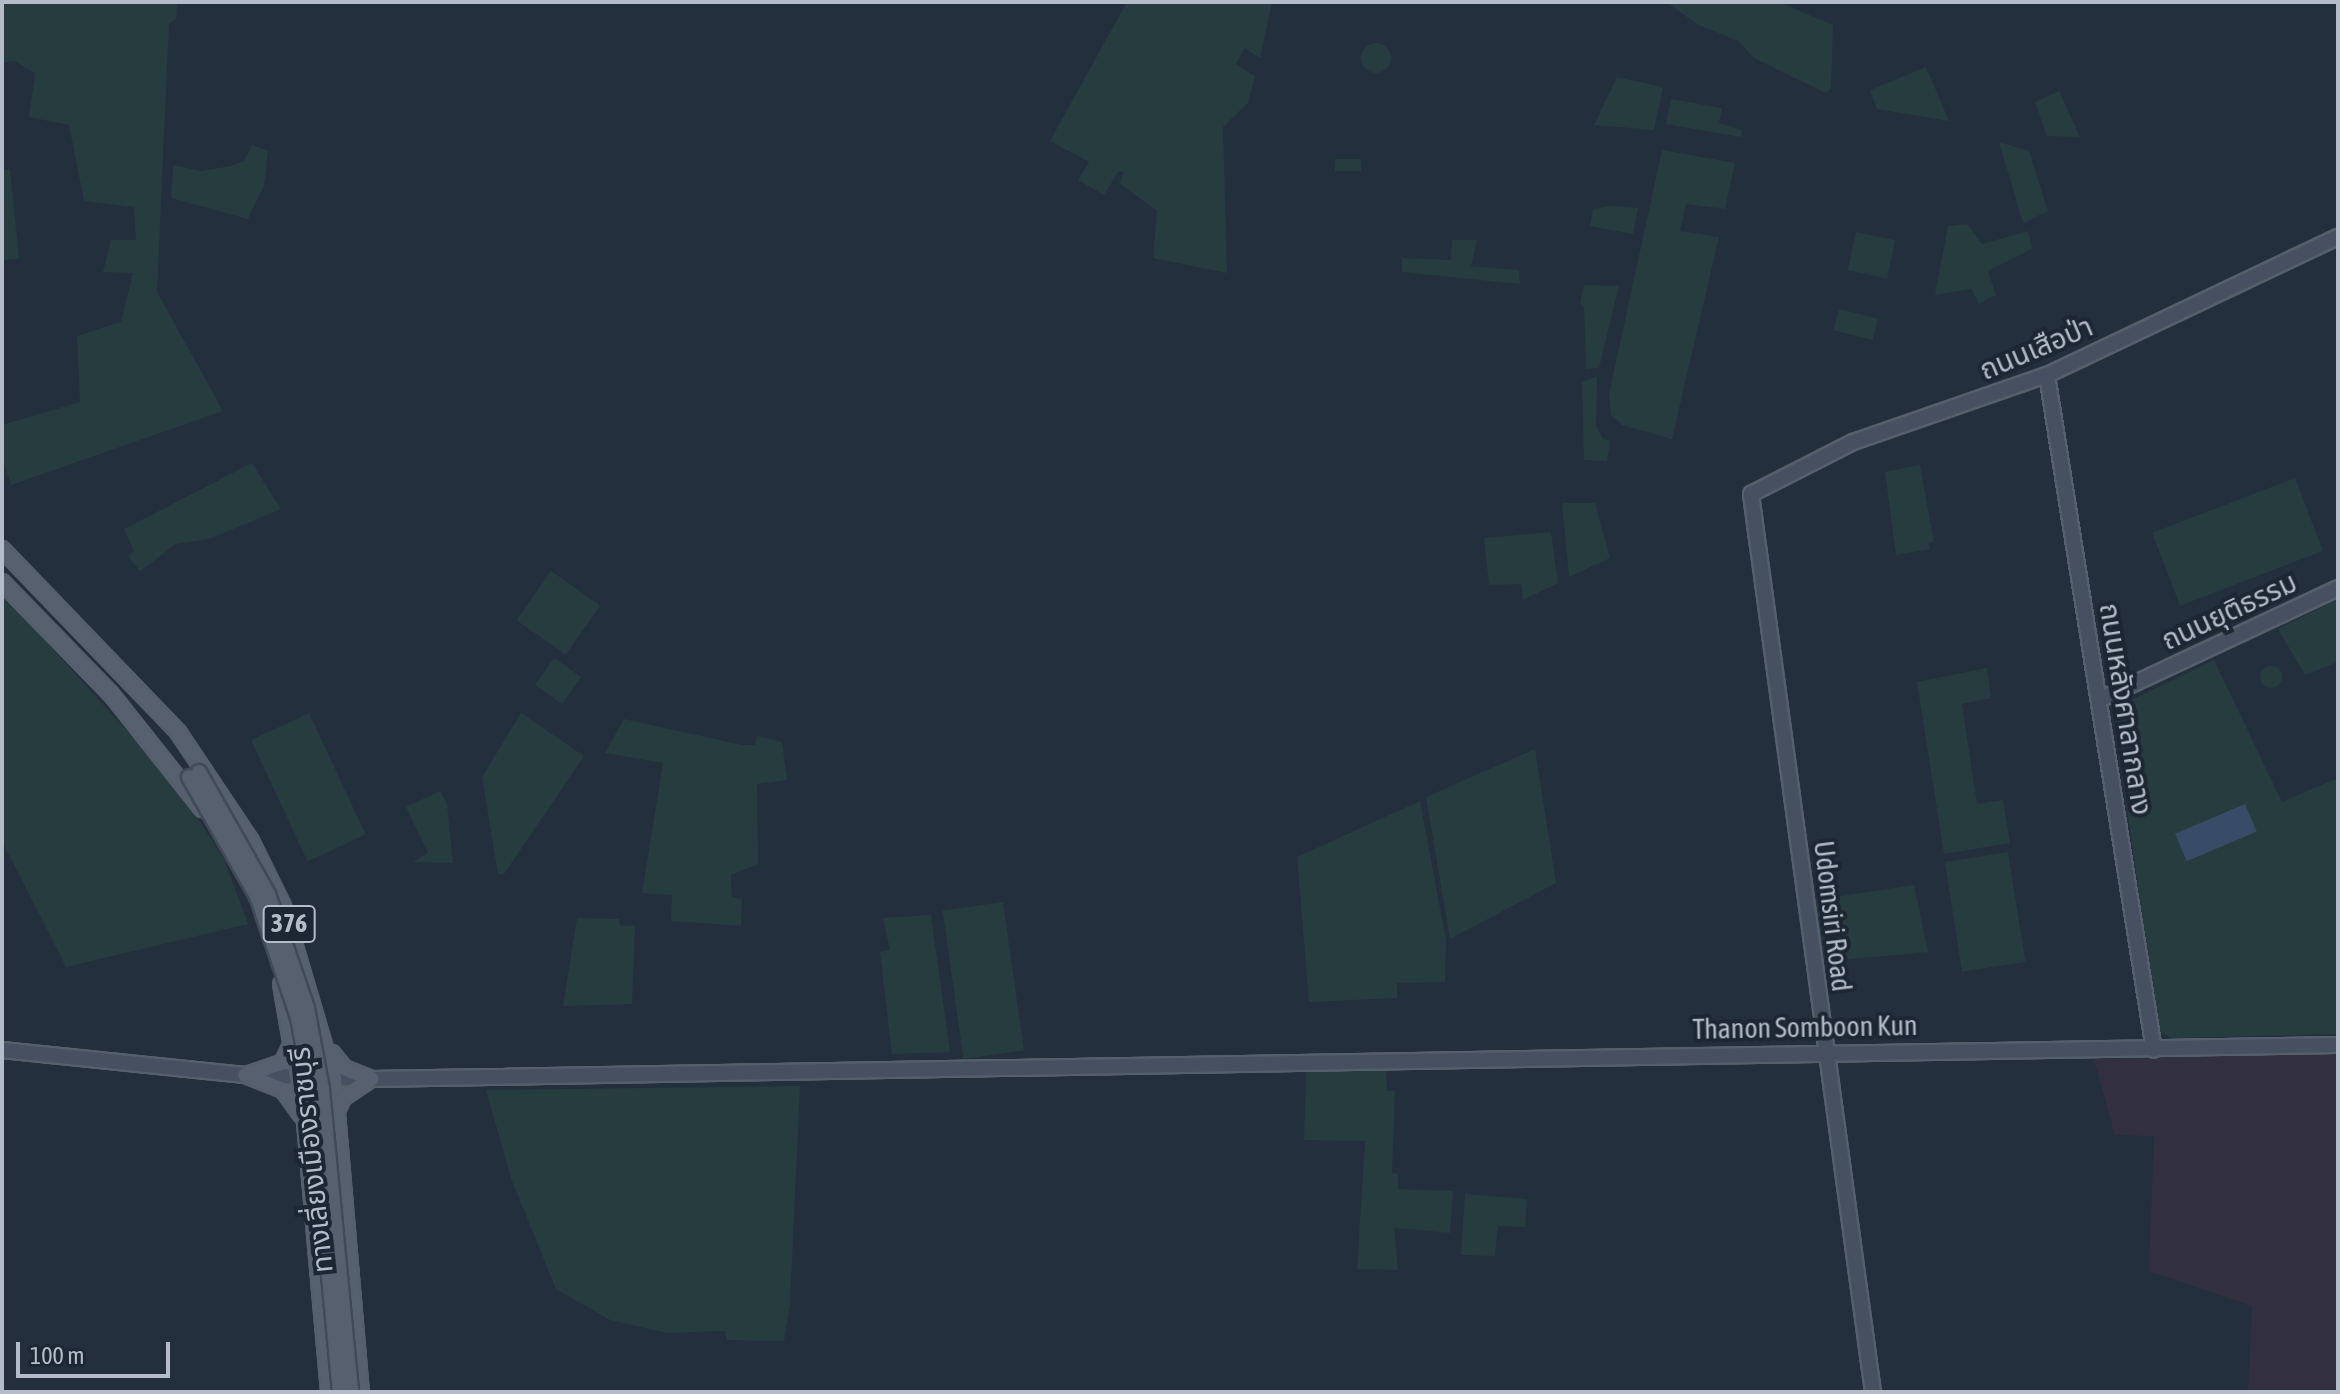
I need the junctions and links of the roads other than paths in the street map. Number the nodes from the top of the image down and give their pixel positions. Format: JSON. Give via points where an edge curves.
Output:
{"nodes":[{"id":1,"x":2338,"y":237,"type":"edge"},
{"id":2,"x":2047,"y":375,"type":"junction"},
{"id":3,"x":1751,"y":494,"type":"joint"},
{"id":4,"x":2,"y":549,"type":"edge"},
{"id":5,"x":2,"y":582,"type":"edge"},
{"id":6,"x":2338,"y":588,"type":"edge"},
{"id":7,"x":136,"y":686,"type":"junction"},
{"id":8,"x":111,"y":694,"type":"junction"},
{"id":9,"x":2099,"y":700,"type":"junction"},
{"id":10,"x":194,"y":775,"type":"junction"},
{"id":11,"x":292,"y":1040,"type":"junction"},
{"id":12,"x":2338,"y":1045,"type":"edge"},
{"id":13,"x":328,"y":1046,"type":"junction"},
{"id":14,"x":2,"y":1050,"type":"edge"},
{"id":15,"x":2154,"y":1050,"type":"junction"},
{"id":16,"x":1825,"y":1052,"type":"junction"},
{"id":17,"x":245,"y":1075,"type":"junction"},
{"id":18,"x":297,"y":1078,"type":"junction"},
{"id":19,"x":334,"y":1078,"type":"junction"},
{"id":20,"x":371,"y":1079,"type":"junction"},
{"id":21,"x":337,"y":1113,"type":"junction"},
{"id":22,"x":305,"y":1123,"type":"junction"},
{"id":23,"x":329,"y":1392,"type":"edge"},
{"id":24,"x":340,"y":1392,"type":"edge"},
{"id":25,"x":351,"y":1392,"type":"edge"},
{"id":26,"x":361,"y":1392,"type":"edge"},
{"id":27,"x":1873,"y":1392,"type":"edge"}],
"edges":[{"from":1,"to":2,"type":"street","name":"ถนนเสือป่า"},
{"from":2,"to":3,"type":"street","name":"ถนนเสือป่า","via":[[1853,442]]},
{"from":2,"to":9,"type":"street","name":"ถนนหลังศาลากลาง"},
{"from":3,"to":16,"type":"street","name":"Udomsiri Road"},
{"from":4,"to":7,"type":"main road","name":"ทางเลี่ยงเมืองราชบุรี","number":"376"},
{"from":5,"to":8,"type":"main road","name":"ทางเลี่ยงเมืองราชบุรี","number":"376"},
{"from":6,"to":9,"type":"street","name":"ถนนยุติธรรม"},
{"from":7,"to":10,"type":"main road","name":"ทางเลี่ยงเมืองราชบุรี","number":"376"},
{"from":7,"to":13,"type":"main road","name":"ทางเลี่ยงเมืองราชบุรี","number":"376","via":[[207,771],[251,841],[283,906]]},
{"from":8,"to":10,"type":"main road","name":"ทางเลี่ยงเมืองราชบุรี","number":"376"},
{"from":8,"to":11,"type":"main road","name":"ทางเลี่ยงเมืองราชบุรี","number":"376","via":[[224,844],[278,972]]},
{"from":9,"to":15,"type":"street","name":"ถนนหลังศาลากลาง"},
{"from":10,"to":24,"type":"main road","name":"ทางเลี่ยงเมืองราชบุรี","number":"376","bridge":true,"via":[[257,896],[298,1018],[311,1086]]},
{"from":10,"to":25,"type":"main road","name":"ทางเลี่ยงเมืองราชบุรี","number":"376","bridge":true,"via":[[268,894],[307,1008],[322,1089]]},
{"from":11,"to":17,"type":"main road","via":[[283,1062]]},
{"from":11,"to":18,"type":"main road","name":"ทางเลี่ยงเมืองราชบุรี","number":"376"},
{"from":12,"to":15,"type":"street","name":"Thanon Somboon Kun"},
{"from":13,"to":19,"type":"main road","name":"ทางเลี่ยงเมืองราชบุรี","number":"376"},
{"from":13,"to":20,"type":"main road","via":[[344,1068]]},
{"from":14,"to":17,"type":"street","name":"Thanon Somboon Kun"},
{"from":15,"to":16,"type":"street","name":"Thanon Somboon Kun"},
{"from":16,"to":20,"type":"street","name":"Thanon Somboon Kun"},
{"from":16,"to":27,"type":"street","name":"Udomsiri Road"},
{"from":17,"to":18,"type":"street","name":"Thanon Somboon Kun"},
{"from":17,"to":22,"type":"main road","via":[[283,1090]]},
{"from":18,"to":19,"type":"street","name":"Thanon Somboon Kun"},
{"from":18,"to":22,"type":"main road","name":"ทางเลี่ยงเมืองราชบุรี","number":"376"},
{"from":19,"to":20,"type":"street","name":"Thanon Somboon Kun"},
{"from":19,"to":21,"type":"main road","name":"ทางเลี่ยงเมืองราชบุรี","number":"376"},
{"from":20,"to":21,"type":"main road","via":[[343,1098]]},
{"from":21,"to":26,"type":"main road","name":"ทางเลี่ยงเมืองราชบุรี","number":"376"},
{"from":22,"to":23,"type":"main road","name":"ทางเลี่ยงเมืองราชบุรี","number":"376"}]}
